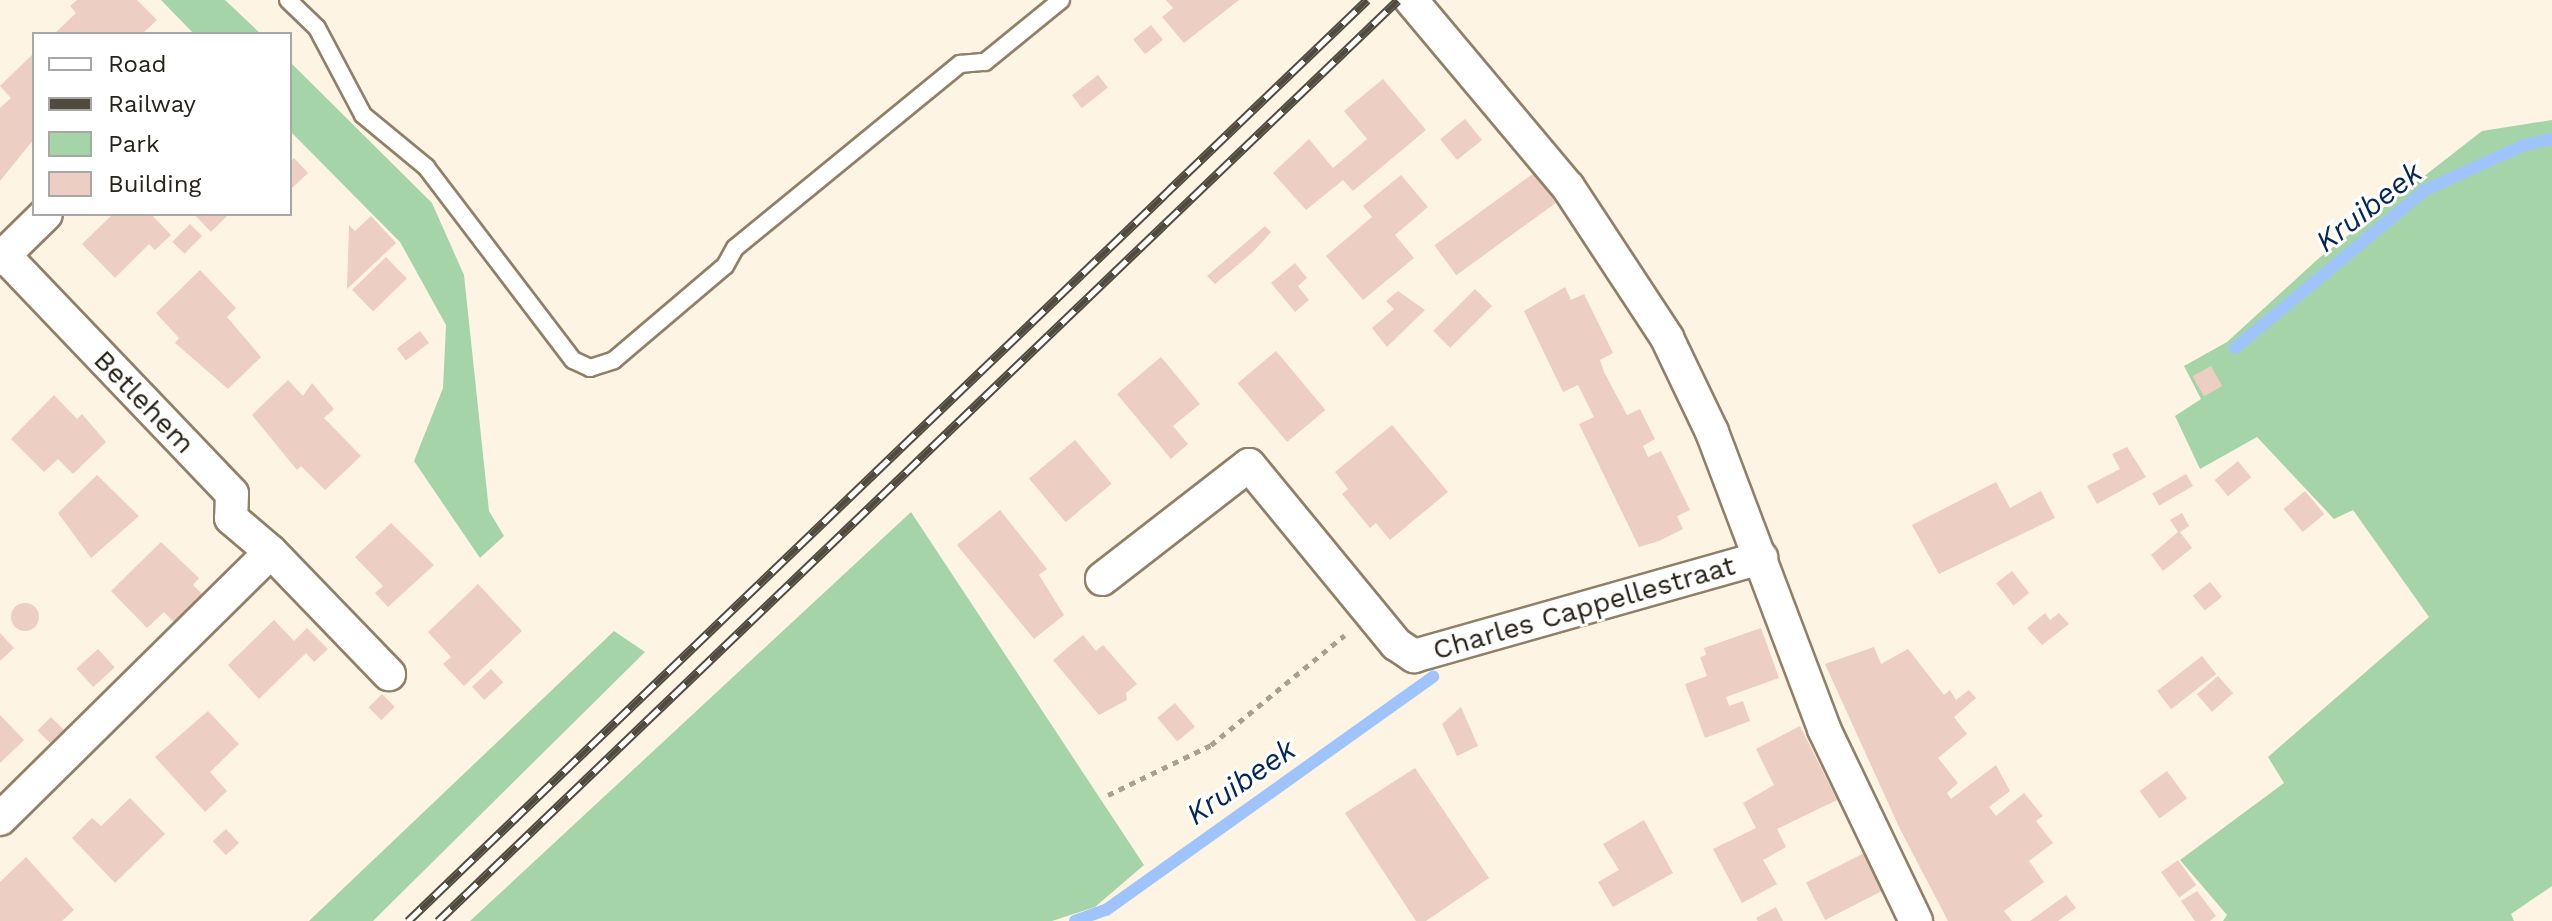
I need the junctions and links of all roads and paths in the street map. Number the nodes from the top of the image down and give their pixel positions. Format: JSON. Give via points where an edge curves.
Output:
{"nodes":[{"id":1,"x":288,"y":0,"type":"edge"},
{"id":2,"x":1061,"y":0,"type":"edge"},
{"id":3,"x":1411,"y":0,"type":"edge"},
{"id":4,"x":44,"y":216,"type":"edge"},
{"id":5,"x":2,"y":257,"type":"edge"},
{"id":6,"x":271,"y":552,"type":"junction"},
{"id":7,"x":1761,"y":558,"type":"junction"},
{"id":8,"x":1102,"y":579,"type":"dead end"},
{"id":9,"x":1371,"y":614,"type":"junction"},
{"id":10,"x":389,"y":674,"type":"dead end"},
{"id":11,"x":1108,"y":795,"type":"dead end"},
{"id":12,"x":0,"y":819,"type":"edge"},
{"id":13,"x":1916,"y":921,"type":"edge"}],
"edges":[{"from":1,"to":2,"type":"lane","via":[[317,28],[363,115],[426,167],[573,360],[590,368],[614,360],[725,266],[735,248],[960,64],[985,62]]},
{"from":3,"to":7,"type":"street","name":"Charles Cappellestraat","via":[[1568,187],[1622,264],[1693,388]]},
{"from":4,"to":5,"type":"street","name":"Betlehem"},
{"from":5,"to":6,"type":"street","name":"Betlehem","via":[[232,494],[231,518]]},
{"from":6,"to":10,"type":"street","name":"Betlehem"},
{"from":6,"to":12,"type":"street"},
{"from":7,"to":9,"type":"street","name":"Charles Cappellestraat","via":[[1435,653],[1414,656]]},
{"from":7,"to":13,"type":"street","name":"Charles Cappellestraat","via":[[1824,729]]},
{"from":8,"to":9,"type":"street","name":"Charles Cappellestraat","via":[[1249,465]]},
{"from":9,"to":11,"type":"path","via":[[1211,745]]}]}
